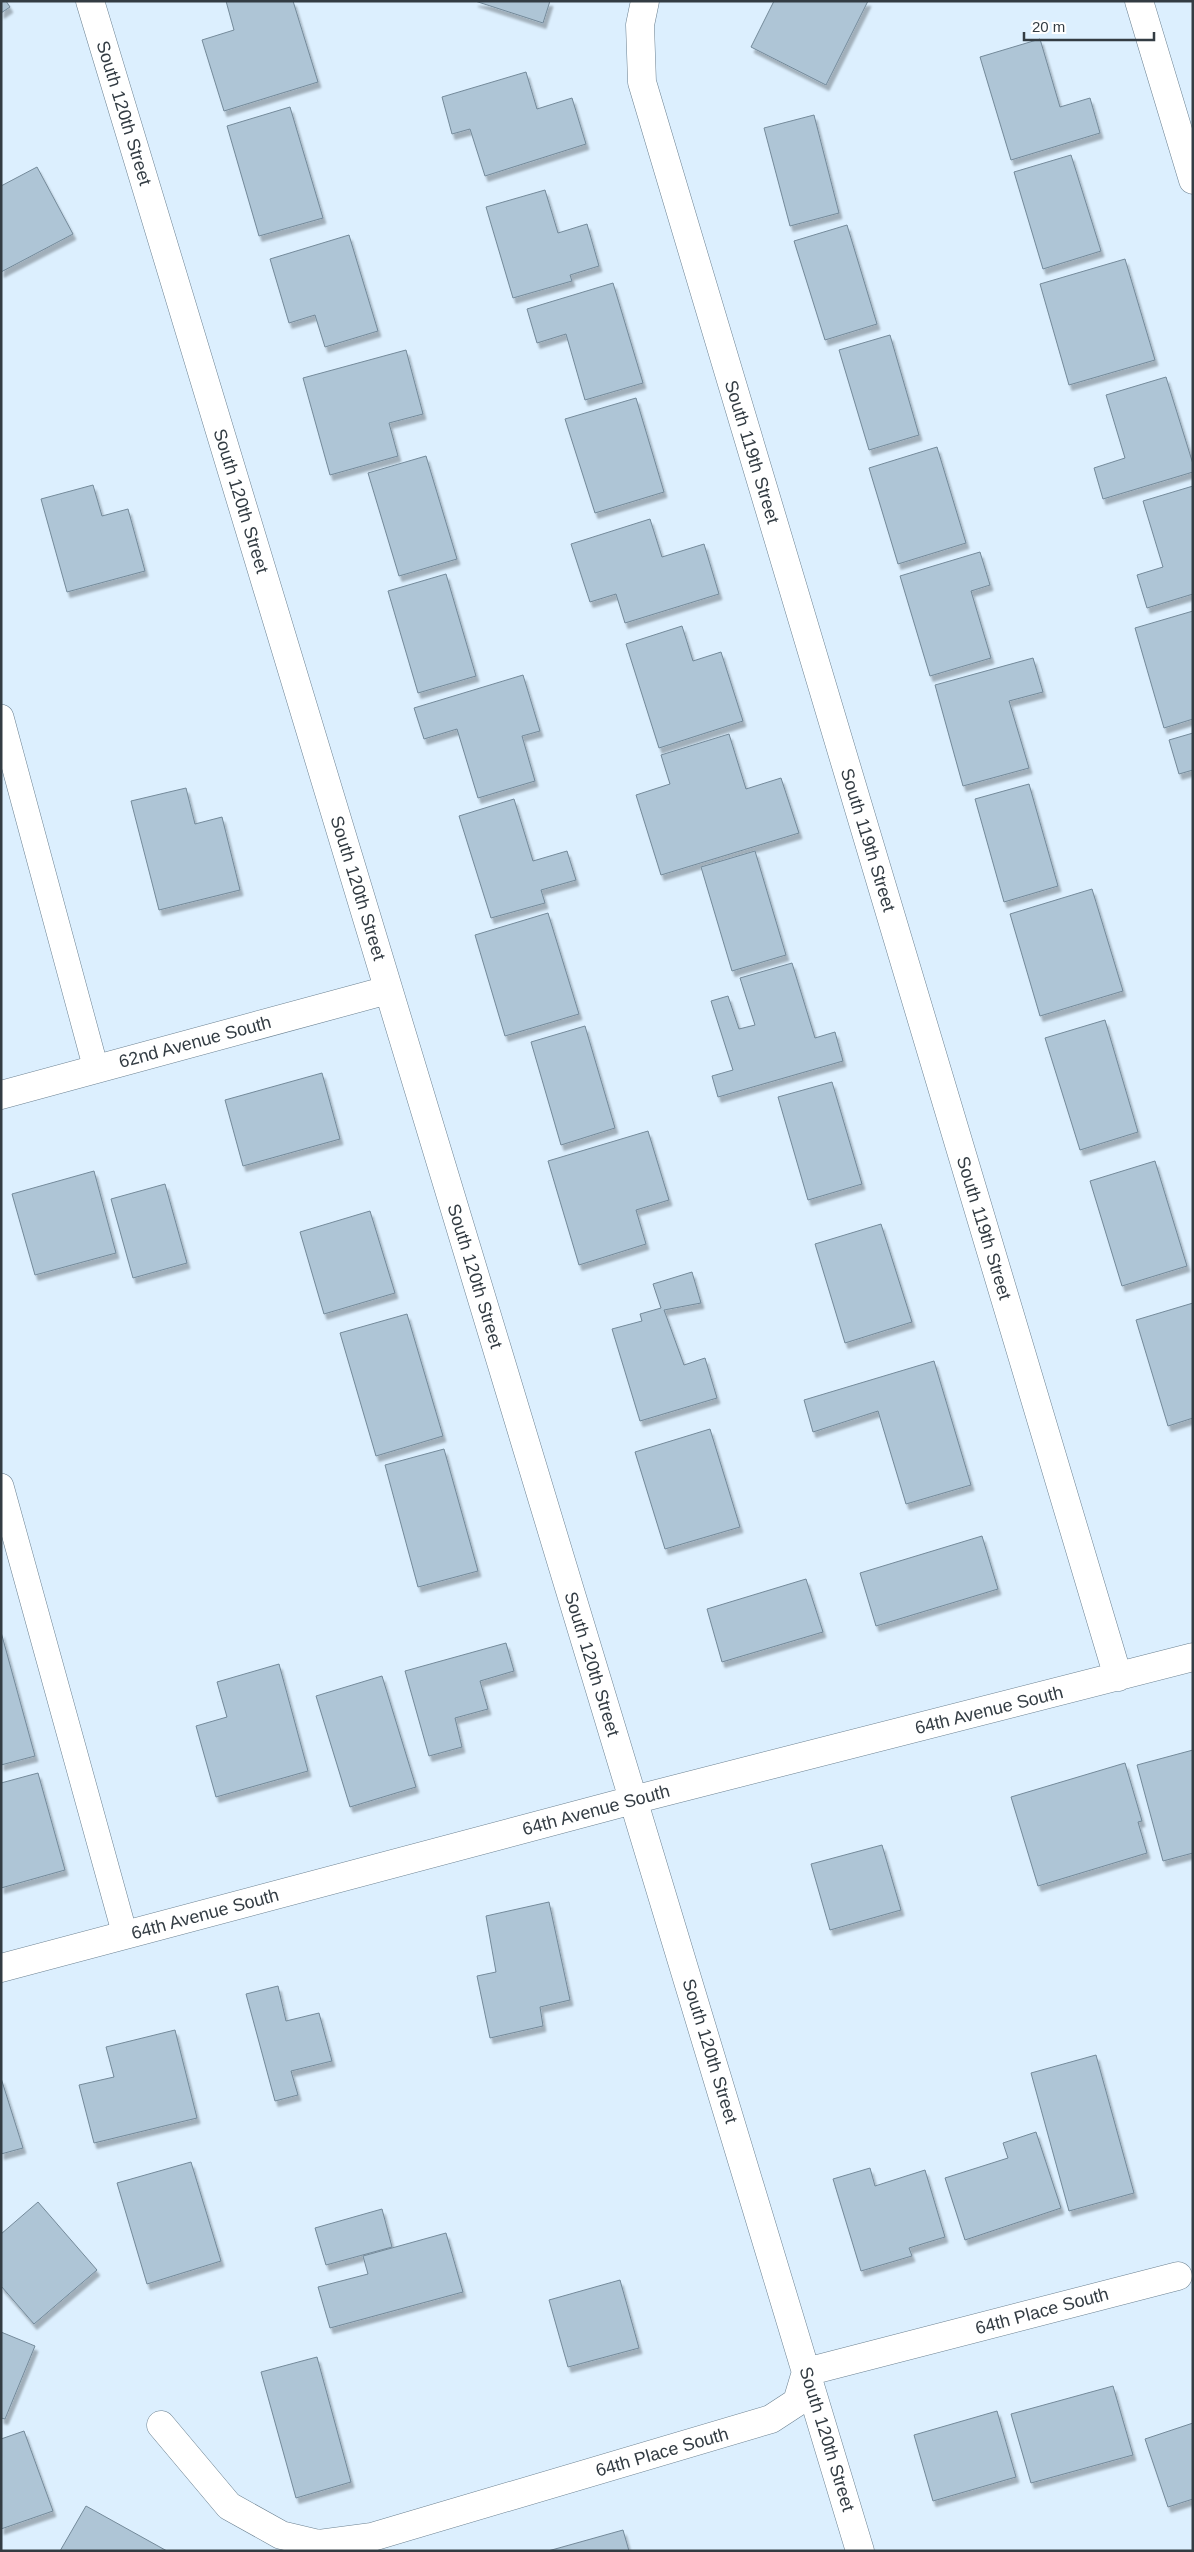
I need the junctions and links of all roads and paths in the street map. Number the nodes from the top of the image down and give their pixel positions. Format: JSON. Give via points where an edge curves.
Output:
{"nodes":[{"id":1,"x":90,"y":1,"type":"edge"},
{"id":2,"x":645,"y":1,"type":"edge"},
{"id":3,"x":1139,"y":1,"type":"edge"},
{"id":4,"x":1193,"y":180,"type":"edge"},
{"id":5,"x":1,"y":718,"type":"edge"},
{"id":6,"x":388,"y":990,"type":"junction"},
{"id":7,"x":96,"y":1069,"type":"junction"},
{"id":8,"x":1,"y":1095,"type":"edge"},
{"id":9,"x":1,"y":1486,"type":"edge"},
{"id":10,"x":1193,"y":1657,"type":"edge"},
{"id":11,"x":1118,"y":1677,"type":"junction"},
{"id":12,"x":634,"y":1800,"type":"junction"},
{"id":13,"x":126,"y":1935,"type":"junction"},
{"id":14,"x":1,"y":1968,"type":"edge"},
{"id":15,"x":1178,"y":2276,"type":"dead end"},
{"id":16,"x":806,"y":2372,"type":"junction"},
{"id":17,"x":161,"y":2425,"type":"dead end"},
{"id":18,"x":860,"y":2551,"type":"edge"}],
"edges":[{"from":1,"to":6,"type":"street","name":"South 120th Street"},
{"from":2,"to":11,"type":"street","name":"South 119th Street","via":[[640,25],[642,82]]},
{"from":3,"to":4,"type":"street"},
{"from":5,"to":7,"type":"lane"},
{"from":6,"to":7,"type":"street","name":"62nd Avenue South"},
{"from":6,"to":12,"type":"street","name":"South 120th Street"},
{"from":7,"to":8,"type":"street","name":"62nd Avenue South"},
{"from":9,"to":13,"type":"lane"},
{"from":10,"to":11,"type":"street","name":"64th Avenue South"},
{"from":11,"to":12,"type":"street","name":"64th Avenue South"},
{"from":12,"to":13,"type":"street","name":"64th Avenue South"},
{"from":12,"to":16,"type":"street","name":"South 120th Street"},
{"from":13,"to":14,"type":"street","name":"64th Avenue South"},
{"from":15,"to":16,"type":"street","name":"64th Place South"},
{"from":16,"to":17,"type":"street","name":"64th Place South","via":[[797,2402],[771,2420],[372,2537],[319,2544],[281,2536],[229,2506]]},
{"from":16,"to":18,"type":"street","name":"South 120th Street"}]}
